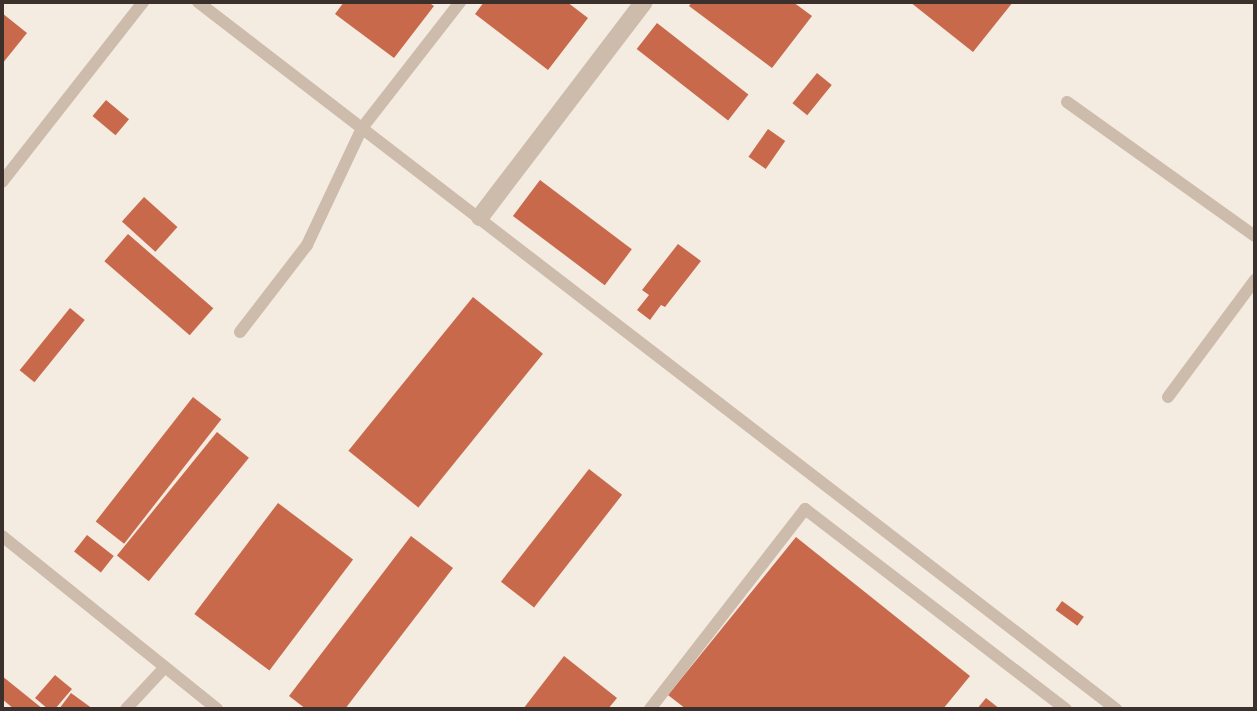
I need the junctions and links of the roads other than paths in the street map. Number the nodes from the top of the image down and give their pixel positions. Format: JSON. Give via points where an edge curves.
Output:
{"nodes":[{"id":1,"x":143,"y":2,"type":"edge"},
{"id":2,"x":198,"y":2,"type":"edge"},
{"id":3,"x":460,"y":2,"type":"edge"},
{"id":4,"x":644,"y":2,"type":"edge"},
{"id":5,"x":1067,"y":102,"type":"dead end"},
{"id":6,"x":362,"y":128,"type":"junction"},
{"id":7,"x":2,"y":182,"type":"edge"},
{"id":8,"x":480,"y":217,"type":"junction"},
{"id":9,"x":1255,"y":236,"type":"edge"},
{"id":10,"x":1255,"y":280,"type":"edge"},
{"id":11,"x":240,"y":332,"type":"dead end"},
{"id":12,"x":1168,"y":397,"type":"dead end"},
{"id":13,"x":2,"y":536,"type":"edge"},
{"id":14,"x":165,"y":667,"type":"junction"},
{"id":15,"x":126,"y":709,"type":"edge"},
{"id":16,"x":217,"y":709,"type":"edge"},
{"id":17,"x":650,"y":709,"type":"edge"},
{"id":18,"x":1066,"y":709,"type":"edge"},
{"id":19,"x":1116,"y":709,"type":"edge"}],
"edges":[{"from":1,"to":7,"type":"lane"},
{"from":2,"to":6,"type":"lane"},
{"from":3,"to":6,"type":"lane"},
{"from":4,"to":8,"type":"street"},
{"from":5,"to":9,"type":"lane"},
{"from":6,"to":8,"type":"lane"},
{"from":6,"to":11,"type":"lane","via":[[307,245]]},
{"from":8,"to":19,"type":"lane"},
{"from":10,"to":12,"type":"lane"},
{"from":13,"to":14,"type":"lane"},
{"from":14,"to":15,"type":"lane"},
{"from":14,"to":16,"type":"lane"},
{"from":17,"to":18,"type":"lane","via":[[805,509]]}]}
